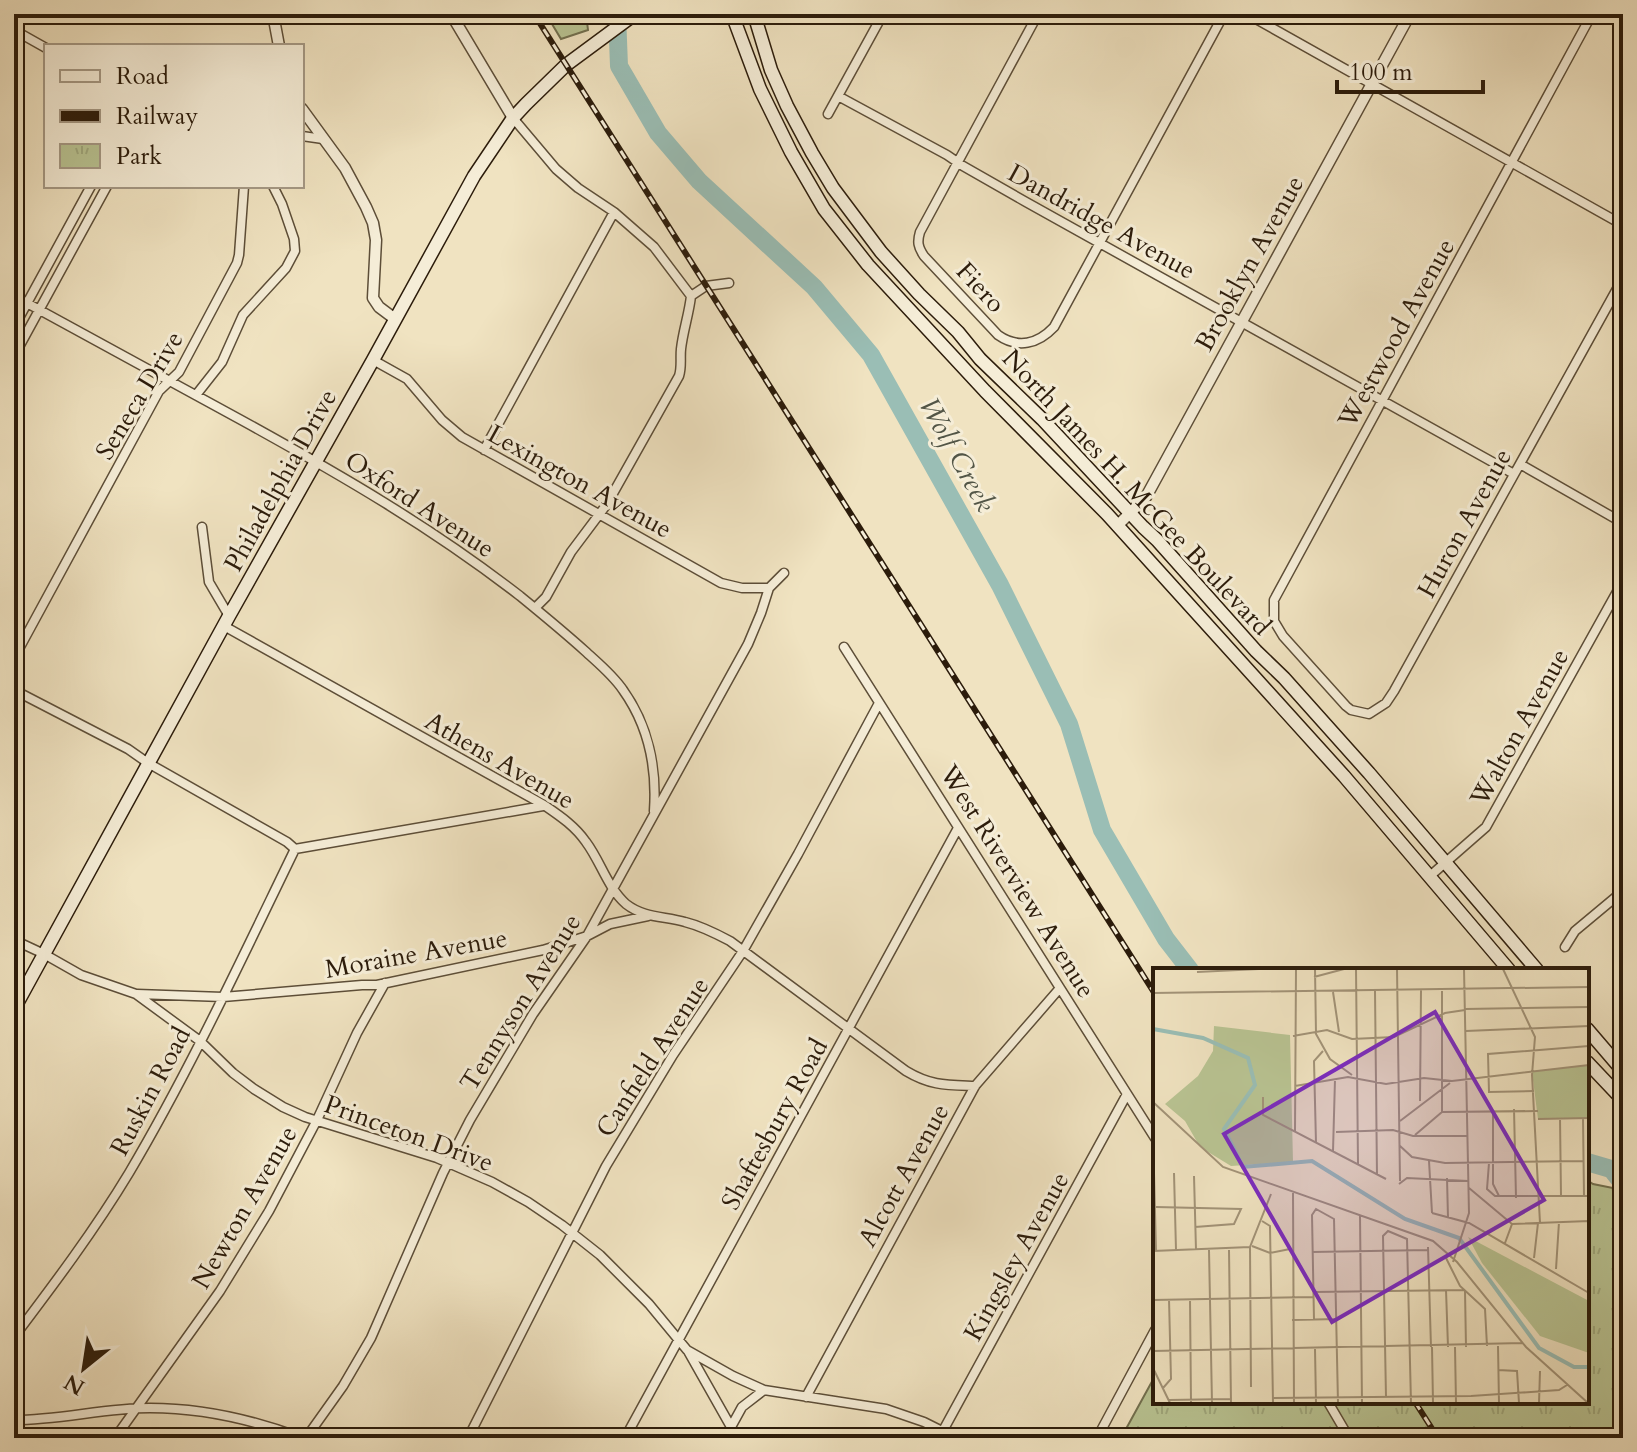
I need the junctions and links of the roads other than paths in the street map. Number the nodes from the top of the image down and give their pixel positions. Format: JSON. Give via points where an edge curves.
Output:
{"nodes":[{"id":1,"x":21,"y":14,"type":"edge"},
{"id":2,"x":273,"y":14,"type":"edge"},
{"id":3,"x":451,"y":14,"type":"edge"},
{"id":4,"x":635,"y":14,"type":"edge"},
{"id":5,"x":732,"y":14,"type":"edge"},
{"id":6,"x":754,"y":14,"type":"edge"},
{"id":7,"x":883,"y":14,"type":"edge"},
{"id":8,"x":1038,"y":14,"type":"edge"},
{"id":9,"x":1224,"y":14,"type":"edge"},
{"id":10,"x":1247,"y":14,"type":"edge"},
{"id":11,"x":1410,"y":14,"type":"edge"},
{"id":12,"x":1592,"y":14,"type":"edge"},
{"id":13,"x":14,"y":28,"type":"edge"},
{"id":14,"x":279,"y":44,"type":"edge"},
{"id":15,"x":44,"y":47,"type":"edge"},
{"id":16,"x":1372,"y":84,"type":"junction"},
{"id":17,"x":838,"y":96,"type":"junction"},
{"id":18,"x":304,"y":112,"type":"edge"},
{"id":19,"x":828,"y":114,"type":"dead end"},
{"id":20,"x":513,"y":118,"type":"junction"},
{"id":21,"x":304,"y":136,"type":"edge"},
{"id":22,"x":323,"y":139,"type":"junction"},
{"id":23,"x":957,"y":162,"type":"junction"},
{"id":24,"x":1511,"y":163,"type":"junction"},
{"id":25,"x":90,"y":188,"type":"edge"},
{"id":26,"x":106,"y":188,"type":"edge"},
{"id":27,"x":244,"y":188,"type":"edge"},
{"id":28,"x":274,"y":188,"type":"edge"},
{"id":29,"x":614,"y":212,"type":"junction"},
{"id":30,"x":1623,"y":225,"type":"edge"},
{"id":31,"x":1100,"y":243,"type":"junction"},
{"id":32,"x":1623,"y":278,"type":"edge"},
{"id":33,"x":729,"y":283,"type":"dead end"},
{"id":34,"x":14,"y":296,"type":"edge"},
{"id":35,"x":691,"y":296,"type":"junction"},
{"id":36,"x":27,"y":303,"type":"junction"},
{"id":37,"x":39,"y":310,"type":"junction"},
{"id":38,"x":395,"y":319,"type":"junction"},
{"id":39,"x":1242,"y":322,"type":"junction"},
{"id":40,"x":14,"y":327,"type":"edge"},
{"id":41,"x":14,"y":356,"type":"edge"},
{"id":42,"x":373,"y":360,"type":"junction"},
{"id":43,"x":170,"y":381,"type":"junction"},
{"id":44,"x":196,"y":395,"type":"junction"},
{"id":45,"x":1382,"y":401,"type":"junction"},
{"id":46,"x":484,"y":450,"type":"junction"},
{"id":47,"x":317,"y":461,"type":"junction"},
{"id":48,"x":1520,"y":464,"type":"junction"},
{"id":49,"x":1514,"y":474,"type":"junction"},
{"id":50,"x":1130,"y":513,"type":"junction"},
{"id":51,"x":599,"y":515,"type":"junction"},
{"id":52,"x":1623,"y":523,"type":"edge"},
{"id":53,"x":1117,"y":526,"type":"junction"},
{"id":54,"x":202,"y":527,"type":"dead end"},
{"id":55,"x":784,"y":573,"type":"dead end"},
{"id":56,"x":1623,"y":581,"type":"edge"},
{"id":57,"x":769,"y":588,"type":"junction"},
{"id":58,"x":535,"y":608,"type":"junction"},
{"id":59,"x":226,"y":621,"type":"junction"},
{"id":60,"x":844,"y":647,"type":"dead end"},
{"id":61,"x":14,"y":658,"type":"edge"},
{"id":62,"x":1312,"y":668,"type":"joint"},
{"id":63,"x":14,"y":690,"type":"edge"},
{"id":64,"x":879,"y":703,"type":"junction"},
{"id":65,"x":148,"y":763,"type":"junction"},
{"id":66,"x":544,"y":805,"type":"junction"},
{"id":67,"x":653,"y":816,"type":"junction"},
{"id":68,"x":958,"y":828,"type":"junction"},
{"id":69,"x":295,"y":849,"type":"junction"},
{"id":70,"x":1445,"y":863,"type":"junction"},
{"id":71,"x":1430,"y":876,"type":"junction"},
{"id":72,"x":613,"y":887,"type":"junction"},
{"id":73,"x":1623,"y":891,"type":"edge"},
{"id":74,"x":648,"y":916,"type":"junction"},
{"id":75,"x":587,"y":936,"type":"junction"},
{"id":76,"x":14,"y":940,"type":"edge"},
{"id":77,"x":1565,"y":947,"type":"dead end"},
{"id":78,"x":743,"y":951,"type":"junction"},
{"id":79,"x":44,"y":954,"type":"junction"},
{"id":80,"x":1507,"y":968,"type":"edge"},
{"id":81,"x":1535,"y":968,"type":"edge"},
{"id":82,"x":385,"y":983,"type":"junction"},
{"id":83,"x":1060,"y":988,"type":"junction"},
{"id":84,"x":136,"y":994,"type":"junction"},
{"id":85,"x":223,"y":997,"type":"junction"},
{"id":86,"x":14,"y":1009,"type":"edge"},
{"id":87,"x":849,"y":1029,"type":"junction"},
{"id":88,"x":1589,"y":1031,"type":"edge"},
{"id":89,"x":200,"y":1041,"type":"junction"},
{"id":90,"x":1589,"y":1064,"type":"edge"},
{"id":91,"x":1623,"y":1071,"type":"edge"},
{"id":92,"x":975,"y":1086,"type":"junction"},
{"id":93,"x":1127,"y":1094,"type":"junction"},
{"id":94,"x":1623,"y":1100,"type":"edge"},
{"id":95,"x":317,"y":1120,"type":"junction"},
{"id":96,"x":1153,"y":1135,"type":"edge"},
{"id":97,"x":448,"y":1163,"type":"junction"},
{"id":98,"x":571,"y":1232,"type":"junction"},
{"id":99,"x":1153,"y":1334,"type":"edge"},
{"id":100,"x":14,"y":1337,"type":"edge"},
{"id":101,"x":679,"y":1340,"type":"junction"},
{"id":102,"x":687,"y":1350,"type":"junction"},
{"id":103,"x":764,"y":1390,"type":"junction"},
{"id":104,"x":806,"y":1397,"type":"junction"},
{"id":105,"x":1329,"y":1404,"type":"edge"},
{"id":106,"x":136,"y":1409,"type":"junction"},
{"id":107,"x":14,"y":1420,"type":"edge"},
{"id":108,"x":731,"y":1427,"type":"junction"},
{"id":109,"x":941,"y":1435,"type":"edge"},
{"id":110,"x":115,"y":1438,"type":"edge"},
{"id":111,"x":304,"y":1438,"type":"edge"},
{"id":112,"x":468,"y":1438,"type":"edge"},
{"id":113,"x":625,"y":1438,"type":"edge"},
{"id":114,"x":736,"y":1438,"type":"edge"},
{"id":115,"x":956,"y":1438,"type":"edge"},
{"id":116,"x":1097,"y":1438,"type":"edge"},
{"id":117,"x":1346,"y":1438,"type":"edge"}],
"edges":[{"from":1,"to":13,"type":"street"},
{"from":2,"to":14,"type":"street"},
{"from":3,"to":20,"type":"street"},
{"from":4,"to":20,"type":"main road","name":"Philadelphia Drive","via":[[566,65]]},
{"from":5,"to":53,"type":"main road","name":"North James H. McGee Boulevard","via":[[760,89],[824,209],[896,296]]},
{"from":6,"to":50,"type":"main road","name":"North James H. McGee Boulevard","via":[[787,106],[848,208],[903,277]]},
{"from":7,"to":17,"type":"street"},
{"from":8,"to":23,"type":"street"},
{"from":9,"to":31,"type":"street"},
{"from":10,"to":16,"type":"street"},
{"from":11,"to":16,"type":"street","name":"Brooklyn Avenue"},
{"from":12,"to":24,"type":"street","name":"Westwood Avenue"},
{"from":13,"to":15,"type":"street"},
{"from":16,"to":24,"type":"street"},
{"from":16,"to":39,"type":"street","name":"Brooklyn Avenue"},
{"from":17,"to":19,"type":"street"},
{"from":17,"to":23,"type":"street","name":"Dandridge Avenue"},
{"from":18,"to":22,"type":"street"},
{"from":20,"to":29,"type":"street","via":[[556,169]]},
{"from":20,"to":38,"type":"main road","name":"Philadelphia Drive","via":[[471,180]]},
{"from":21,"to":22,"type":"street"},
{"from":22,"to":38,"type":"street","via":[[345,168],[373,223],[373,298]]},
{"from":23,"to":31,"type":"street","name":"Dandridge Avenue"},
{"from":23,"to":31,"type":"street","name":"Fiero","via":[[920,232],[918,248],[998,335],[1013,343],[1042,338],[1054,327]]},
{"from":24,"to":30,"type":"street"},
{"from":24,"to":45,"type":"street","name":"Westwood Avenue"},
{"from":25,"to":36,"type":"street"},
{"from":26,"to":37,"type":"street"},
{"from":27,"to":43,"type":"street","name":"Seneca Drive","via":[[237,263]]},
{"from":28,"to":44,"type":"street","via":[[295,251],[243,315],[222,362]]},
{"from":29,"to":35,"type":"street","via":[[654,247]]},
{"from":29,"to":46,"type":"street"},
{"from":31,"to":39,"type":"street","name":"Dandridge Avenue"},
{"from":32,"to":48,"type":"street","name":"Huron Avenue"},
{"from":33,"to":35,"type":"street","via":[[706,286]]},
{"from":34,"to":36,"type":"street","name":"Oxford Avenue"},
{"from":35,"to":51,"type":"street","via":[[679,376]]},
{"from":36,"to":37,"type":"street","name":"Oxford Avenue"},
{"from":36,"to":40,"type":"street"},
{"from":37,"to":41,"type":"street"},
{"from":37,"to":43,"type":"street","name":"Oxford Avenue"},
{"from":38,"to":42,"type":"main road","name":"Philadelphia Drive"},
{"from":39,"to":45,"type":"street","name":"Dandridge Avenue"},
{"from":39,"to":50,"type":"street","name":"Brooklyn Avenue","via":[[1146,497]]},
{"from":42,"to":46,"type":"street","name":"Lexington Avenue","via":[[407,379],[442,420]]},
{"from":42,"to":47,"type":"main road","name":"Philadelphia Drive"},
{"from":43,"to":44,"type":"street","name":"Oxford Avenue"},
{"from":43,"to":61,"type":"street","name":"Seneca Drive","via":[[159,391]]},
{"from":44,"to":47,"type":"street","name":"Oxford Avenue"},
{"from":45,"to":49,"type":"street","name":"Dandridge Avenue"},
{"from":45,"to":62,"type":"street","name":"Westwood Avenue","via":[[1274,600],[1279,630]]},
{"from":46,"to":51,"type":"street","name":"Lexington Avenue"},
{"from":47,"to":58,"type":"street","name":"Oxford Avenue","via":[[423,525]]},
{"from":47,"to":59,"type":"main road","name":"Philadelphia Drive"},
{"from":48,"to":49,"type":"street","name":"Huron Avenue"},
{"from":48,"to":52,"type":"street"},
{"from":49,"to":62,"type":"street","name":"Huron Avenue","via":[[1386,703],[1369,714],[1351,710]]},
{"from":50,"to":53,"type":"street","name":"Brooklyn Avenue"},
{"from":50,"to":70,"type":"main road","name":"North James H. McGee Boulevard","via":[[1284,678]]},
{"from":51,"to":57,"type":"street","name":"Lexington Avenue","via":[[721,583]]},
{"from":51,"to":58,"type":"street"},
{"from":53,"to":71,"type":"main road","name":"North James H. McGee Boulevard"},
{"from":54,"to":59,"type":"street","via":[[209,582]]},
{"from":55,"to":57,"type":"street"},
{"from":56,"to":70,"type":"street","name":"Walton Avenue","via":[[1486,827]]},
{"from":57,"to":67,"type":"street","name":"Tennyson Avenue","via":[[748,644]]},
{"from":58,"to":67,"type":"street","name":"Oxford Avenue","via":[[609,673],[635,709],[647,737],[656,789]]},
{"from":59,"to":65,"type":"main road","name":"Philadelphia Drive"},
{"from":59,"to":66,"type":"street","name":"Athens Avenue"},
{"from":60,"to":64,"type":"street","name":"West Riverview Avenue"},
{"from":63,"to":65,"type":"street"},
{"from":64,"to":68,"type":"street","name":"West Riverview Avenue"},
{"from":64,"to":78,"type":"street","name":"Canfield Avenue"},
{"from":65,"to":69,"type":"street"},
{"from":65,"to":79,"type":"main road","name":"Philadelphia Drive"},
{"from":66,"to":69,"type":"street"},
{"from":66,"to":72,"type":"street","name":"Athens Avenue","via":[[578,832]]},
{"from":67,"to":72,"type":"street","name":"Tennyson Avenue"},
{"from":68,"to":83,"type":"street","name":"West Riverview Avenue"},
{"from":68,"to":87,"type":"street","name":"Shaftesbury Road"},
{"from":69,"to":85,"type":"street","name":"Ruskin Road"},
{"from":70,"to":71,"type":"street","name":"Walton Avenue"},
{"from":70,"to":81,"type":"main road","name":"North James H. McGee Boulevard"},
{"from":71,"to":80,"type":"main road","name":"North James H. McGee Boulevard"},
{"from":72,"to":74,"type":"street","name":"Athens Avenue","via":[[624,902]]},
{"from":72,"to":75,"type":"street","name":"Tennyson Avenue"},
{"from":73,"to":77,"type":"street","via":[[1575,931]]},
{"from":74,"to":75,"type":"street","name":"Moraine Avenue","via":[[610,924]]},
{"from":74,"to":78,"type":"street","name":"Athens Avenue","via":[[700,927]]},
{"from":75,"to":82,"type":"street","name":"Moraine Avenue"},
{"from":75,"to":97,"type":"street","name":"Tennyson Avenue","via":[[533,1014]]},
{"from":76,"to":79,"type":"street","name":"Princeton Drive"},
{"from":78,"to":87,"type":"street","name":"Athens Avenue"},
{"from":78,"to":98,"type":"street","name":"Canfield Avenue","via":[[641,1106]]},
{"from":79,"to":84,"type":"street","name":"Princeton Drive","via":[[81,975]]},
{"from":79,"to":86,"type":"main road","name":"Philadelphia Drive"},
{"from":82,"to":85,"type":"street","name":"Moraine Avenue"},
{"from":82,"to":95,"type":"street","name":"Newton Avenue"},
{"from":83,"to":92,"type":"street","name":"Alcott Avenue"},
{"from":83,"to":93,"type":"street","name":"West Riverview Avenue"},
{"from":84,"to":85,"type":"street","name":"Moraine Avenue"},
{"from":84,"to":89,"type":"street","name":"Princeton Drive"},
{"from":85,"to":89,"type":"street","name":"Ruskin Road"},
{"from":87,"to":92,"type":"street","name":"Athens Avenue","via":[[919,1079]]},
{"from":87,"to":101,"type":"street","name":"Shaftesbury Road"},
{"from":88,"to":91,"type":"main road"},
{"from":89,"to":95,"type":"street","name":"Princeton Drive","via":[[254,1089]]},
{"from":89,"to":100,"type":"street","name":"Ruskin Road","via":[[108,1206]]},
{"from":90,"to":94,"type":"main road"},
{"from":92,"to":104,"type":"street","name":"Alcott Avenue"},
{"from":93,"to":96,"type":"street","name":"West Riverview Avenue"},
{"from":93,"to":109,"type":"street","name":"Kingsley Avenue"},
{"from":95,"to":97,"type":"street","name":"Princeton Drive"},
{"from":95,"to":106,"type":"street","name":"Newton Avenue","via":[[240,1260]]},
{"from":97,"to":98,"type":"street","name":"Princeton Drive","via":[[528,1202]]},
{"from":97,"to":111,"type":"street","name":"Tennyson Avenue","via":[[371,1338]]},
{"from":98,"to":101,"type":"street","name":"Princeton Drive","via":[[626,1279]]},
{"from":98,"to":112,"type":"street","name":"Canfield Avenue"},
{"from":99,"to":116,"type":"street"},
{"from":101,"to":102,"type":"street","name":"Princeton Drive"},
{"from":101,"to":113,"type":"street","name":"Shaftesbury Road"},
{"from":102,"to":103,"type":"street","name":"Princeton Drive"},
{"from":102,"to":108,"type":"street"},
{"from":103,"to":104,"type":"street","name":"Princeton Drive"},
{"from":103,"to":108,"type":"street","via":[[742,1407]]},
{"from":104,"to":109,"type":"street","name":"Princeton Drive","via":[[886,1409]]},
{"from":105,"to":117,"type":"street"},
{"from":106,"to":107,"type":"street"},
{"from":106,"to":110,"type":"street","name":"Newton Avenue"},
{"from":106,"to":111,"type":"street","via":[[232,1417]]},
{"from":108,"to":114,"type":"street"},
{"from":109,"to":115,"type":"street","name":"Princeton Drive"}]}
